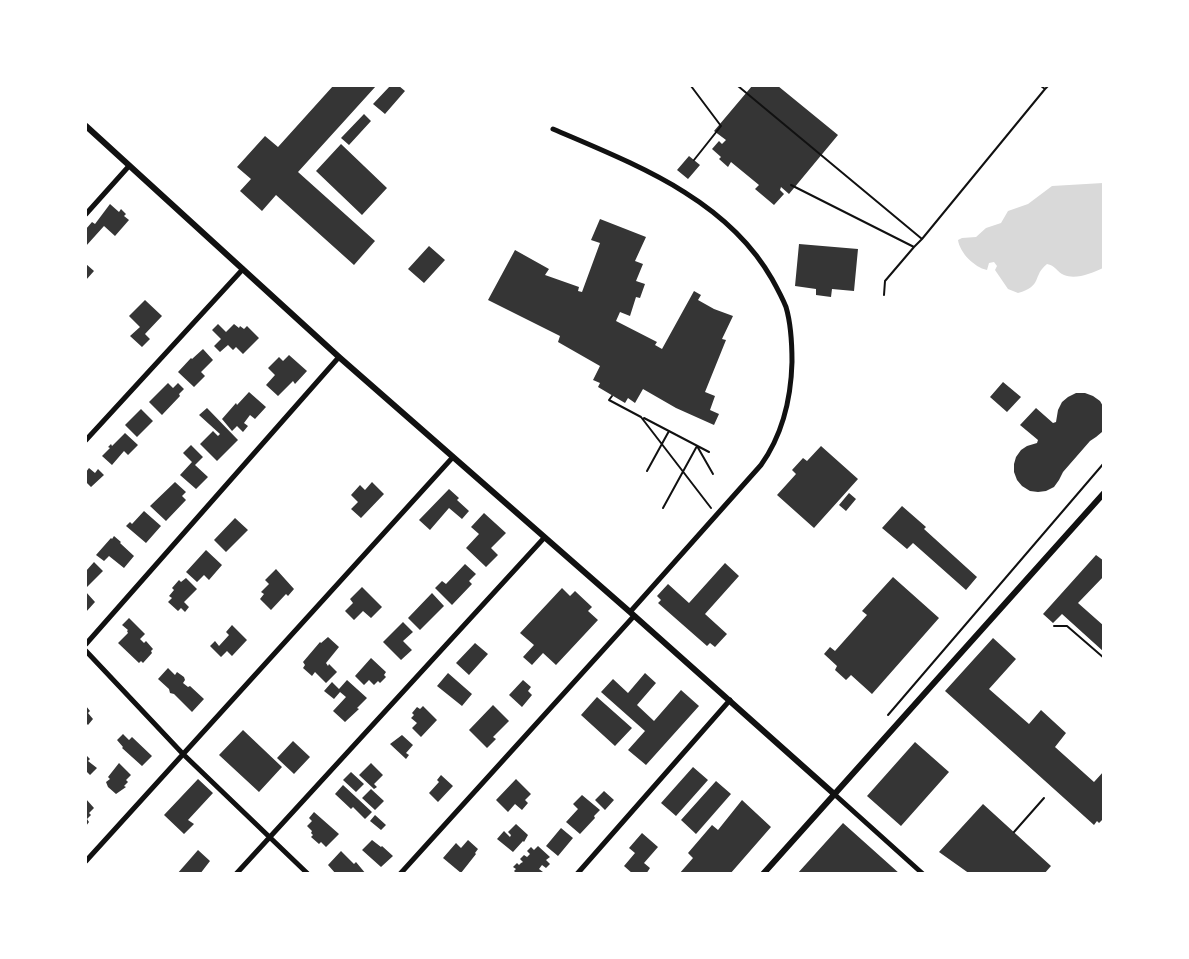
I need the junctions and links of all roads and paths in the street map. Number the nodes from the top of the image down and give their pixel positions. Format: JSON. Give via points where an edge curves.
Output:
{"nodes":[{"id":1,"x":691,"y":86,"type":"edge"},
{"id":2,"x":738,"y":86,"type":"edge"},
{"id":3,"x":1041,"y":86,"type":"edge"},
{"id":4,"x":1048,"y":86,"type":"edge"},
{"id":5,"x":1045,"y":89,"type":"junction"},
{"id":6,"x":86,"y":126,"type":"edge"},
{"id":7,"x":553,"y":129,"type":"dead end"},
{"id":8,"x":694,"y":160,"type":"dead end"},
{"id":9,"x":129,"y":166,"type":"junction"},
{"id":10,"x":791,"y":185,"type":"dead end"},
{"id":11,"x":86,"y":214,"type":"edge"},
{"id":12,"x":922,"y":239,"type":"junction"},
{"id":13,"x":915,"y":247,"type":"junction"},
{"id":14,"x":243,"y":269,"type":"junction"},
{"id":15,"x":884,"y":295,"type":"dead end"},
{"id":16,"x":339,"y":357,"type":"junction"},
{"id":17,"x":612,"y":396,"type":"dead end"},
{"id":18,"x":641,"y":417,"type":"junction"},
{"id":19,"x":669,"y":431,"type":"junction"},
{"id":20,"x":86,"y":440,"type":"edge"},
{"id":21,"x":662,"y":444,"type":"junction"},
{"id":22,"x":697,"y":446,"type":"junction"},
{"id":23,"x":709,"y":452,"type":"dead end"},
{"id":24,"x":453,"y":457,"type":"junction"},
{"id":25,"x":1104,"y":463,"type":"edge"},
{"id":26,"x":647,"y":471,"type":"dead end"},
{"id":27,"x":683,"y":471,"type":"junction"},
{"id":28,"x":713,"y":474,"type":"dead end"},
{"id":29,"x":1104,"y":493,"type":"edge"},
{"id":30,"x":663,"y":508,"type":"dead end"},
{"id":31,"x":716,"y":515,"type":"junction"},
{"id":32,"x":544,"y":538,"type":"junction"},
{"id":33,"x":632,"y":614,"type":"junction"},
{"id":34,"x":1054,"y":626,"type":"dead end"},
{"id":35,"x":86,"y":644,"type":"edge"},
{"id":36,"x":86,"y":651,"type":"edge"},
{"id":37,"x":1104,"y":658,"type":"edge"},
{"id":38,"x":730,"y":700,"type":"junction"},
{"id":39,"x":888,"y":715,"type":"dead end"},
{"id":40,"x":183,"y":754,"type":"junction"},
{"id":41,"x":834,"y":793,"type":"junction"},
{"id":42,"x":1044,"y":798,"type":"dead end"},
{"id":43,"x":1014,"y":832,"type":"dead end"},
{"id":44,"x":270,"y":837,"type":"junction"},
{"id":45,"x":86,"y":861,"type":"edge"},
{"id":46,"x":236,"y":873,"type":"edge"},
{"id":47,"x":308,"y":873,"type":"edge"},
{"id":48,"x":400,"y":873,"type":"edge"},
{"id":49,"x":578,"y":873,"type":"edge"},
{"id":50,"x":763,"y":873,"type":"edge"},
{"id":51,"x":923,"y":873,"type":"edge"}],
"edges":[{"from":1,"to":8,"type":"path","via":[[722,126]]},
{"from":2,"to":12,"type":"path"},
{"from":3,"to":5,"type":"path"},
{"from":4,"to":5,"type":"path"},
{"from":5,"to":12,"type":"path"},
{"from":6,"to":9,"type":"street"},
{"from":7,"to":31,"type":"street","via":[[655,175],[721,219],[752,249],[786,307],[792,365],[784,419],[767,456]]},
{"from":9,"to":11,"type":"street"},
{"from":9,"to":14,"type":"street"},
{"from":10,"to":13,"type":"path"},
{"from":12,"to":13,"type":"path"},
{"from":13,"to":15,"type":"path","via":[[885,280]]},
{"from":14,"to":16,"type":"street"},
{"from":14,"to":20,"type":"street"},
{"from":16,"to":24,"type":"street"},
{"from":16,"to":35,"type":"street"},
{"from":17,"to":18,"type":"path","via":[[609,400]]},
{"from":18,"to":19,"type":"path"},
{"from":18,"to":21,"type":"path"},
{"from":19,"to":21,"type":"path"},
{"from":19,"to":22,"type":"path"},
{"from":21,"to":26,"type":"path"},
{"from":21,"to":27,"type":"path"},
{"from":22,"to":23,"type":"path"},
{"from":22,"to":27,"type":"path"},
{"from":22,"to":28,"type":"path"},
{"from":24,"to":32,"type":"street"},
{"from":24,"to":40,"type":"street"},
{"from":25,"to":39,"type":"path"},
{"from":27,"to":30,"type":"path"},
{"from":27,"to":31,"type":"path"},
{"from":29,"to":41,"type":"street"},
{"from":31,"to":33,"type":"street"},
{"from":32,"to":33,"type":"street"},
{"from":32,"to":44,"type":"street"},
{"from":33,"to":38,"type":"street"},
{"from":33,"to":48,"type":"street"},
{"from":34,"to":37,"type":"path","via":[[1067,626]]},
{"from":36,"to":40,"type":"street"},
{"from":38,"to":41,"type":"street"},
{"from":38,"to":49,"type":"street"},
{"from":40,"to":44,"type":"street"},
{"from":40,"to":45,"type":"street"},
{"from":41,"to":50,"type":"street"},
{"from":41,"to":51,"type":"street"},
{"from":42,"to":43,"type":"path"},
{"from":44,"to":46,"type":"street"},
{"from":44,"to":47,"type":"street"}]}
